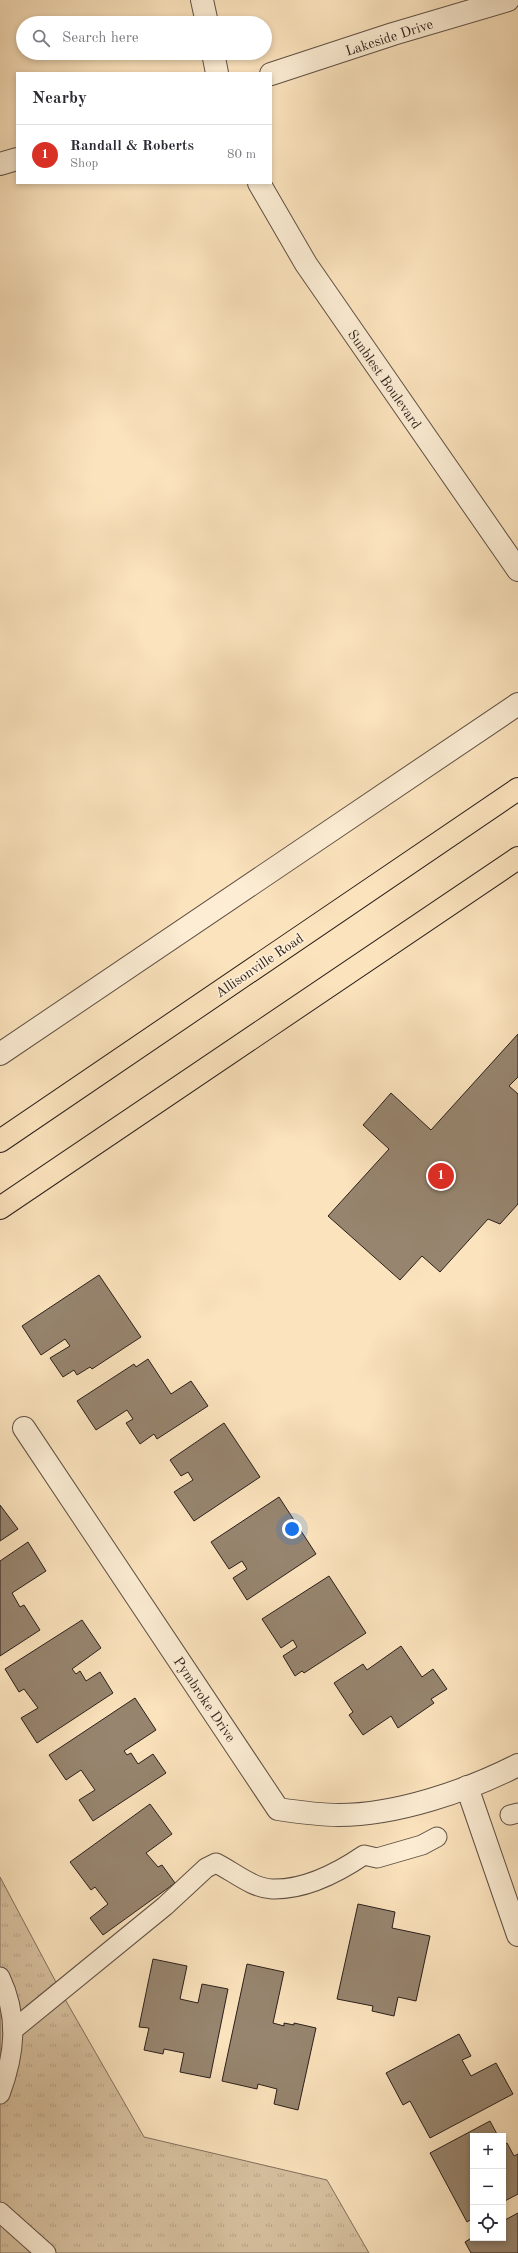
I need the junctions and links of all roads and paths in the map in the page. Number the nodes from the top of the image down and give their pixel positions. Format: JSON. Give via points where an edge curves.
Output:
{"nodes":[{"id":1,"x":202,"y":0,"type":"edge"},
{"id":2,"x":508,"y":0,"type":"edge"},
{"id":3,"x":205,"y":16,"type":"edge"},
{"id":4,"x":214,"y":60,"type":"edge"},
{"id":5,"x":217,"y":72,"type":"edge"},
{"id":6,"x":272,"y":74,"type":"edge"},
{"id":7,"x":16,"y":159,"type":"edge"},
{"id":8,"x":0,"y":164,"type":"edge"},
{"id":9,"x":260,"y":184,"type":"edge"},
{"id":10,"x":518,"y":570,"type":"edge"},
{"id":11,"x":518,"y":704,"type":"edge"},
{"id":12,"x":518,"y":790,"type":"edge"},
{"id":13,"x":518,"y":858,"type":"edge"},
{"id":14,"x":0,"y":1054,"type":"edge"},
{"id":15,"x":0,"y":1141,"type":"edge"},
{"id":16,"x":0,"y":1208,"type":"edge"},
{"id":17,"x":24,"y":1428,"type":"dead end"},
{"id":18,"x":518,"y":1764,"type":"edge"},
{"id":19,"x":467,"y":1787,"type":"junction"},
{"id":20,"x":437,"y":1837,"type":"dead end"},
{"id":21,"x":518,"y":1935,"type":"edge"},
{"id":22,"x":0,"y":1977,"type":"edge"},
{"id":23,"x":13,"y":2030,"type":"junction"},
{"id":24,"x":0,"y":2094,"type":"edge"},
{"id":25,"x":0,"y":2212,"type":"edge"},
{"id":26,"x":46,"y":2253,"type":"edge"}],
"edges":[{"from":1,"to":3,"type":"street"},
{"from":2,"to":6,"type":"street","name":"Lakeside Drive"},
{"from":4,"to":5,"type":"street"},
{"from":7,"to":8,"type":"street"},
{"from":9,"to":10,"type":"street","name":"Sunblest Boulevard","via":[[306,264]]},
{"from":11,"to":14,"type":"street"},
{"from":12,"to":15,"type":"main road","name":"Allisonville Road"},
{"from":13,"to":16,"type":"main road"},
{"from":17,"to":19,"type":"street","name":"Pymbroke Drive","via":[[278,1808],[306,1814],[340,1816],[379,1811]]},
{"from":18,"to":19,"type":"street","name":"Pymbroke Drive"},
{"from":19,"to":21,"type":"street"},
{"from":20,"to":23,"type":"lane","via":[[422,1845],[377,1858],[364,1855],[341,1869],[295,1886],[271,1889],[244,1880],[216,1863],[206,1868],[165,1906]]},
{"from":22,"to":23,"type":"lane","via":[[7,1992]]},
{"from":23,"to":24,"type":"lane","via":[[14,2048]]},
{"from":25,"to":26,"type":"lane"}]}
